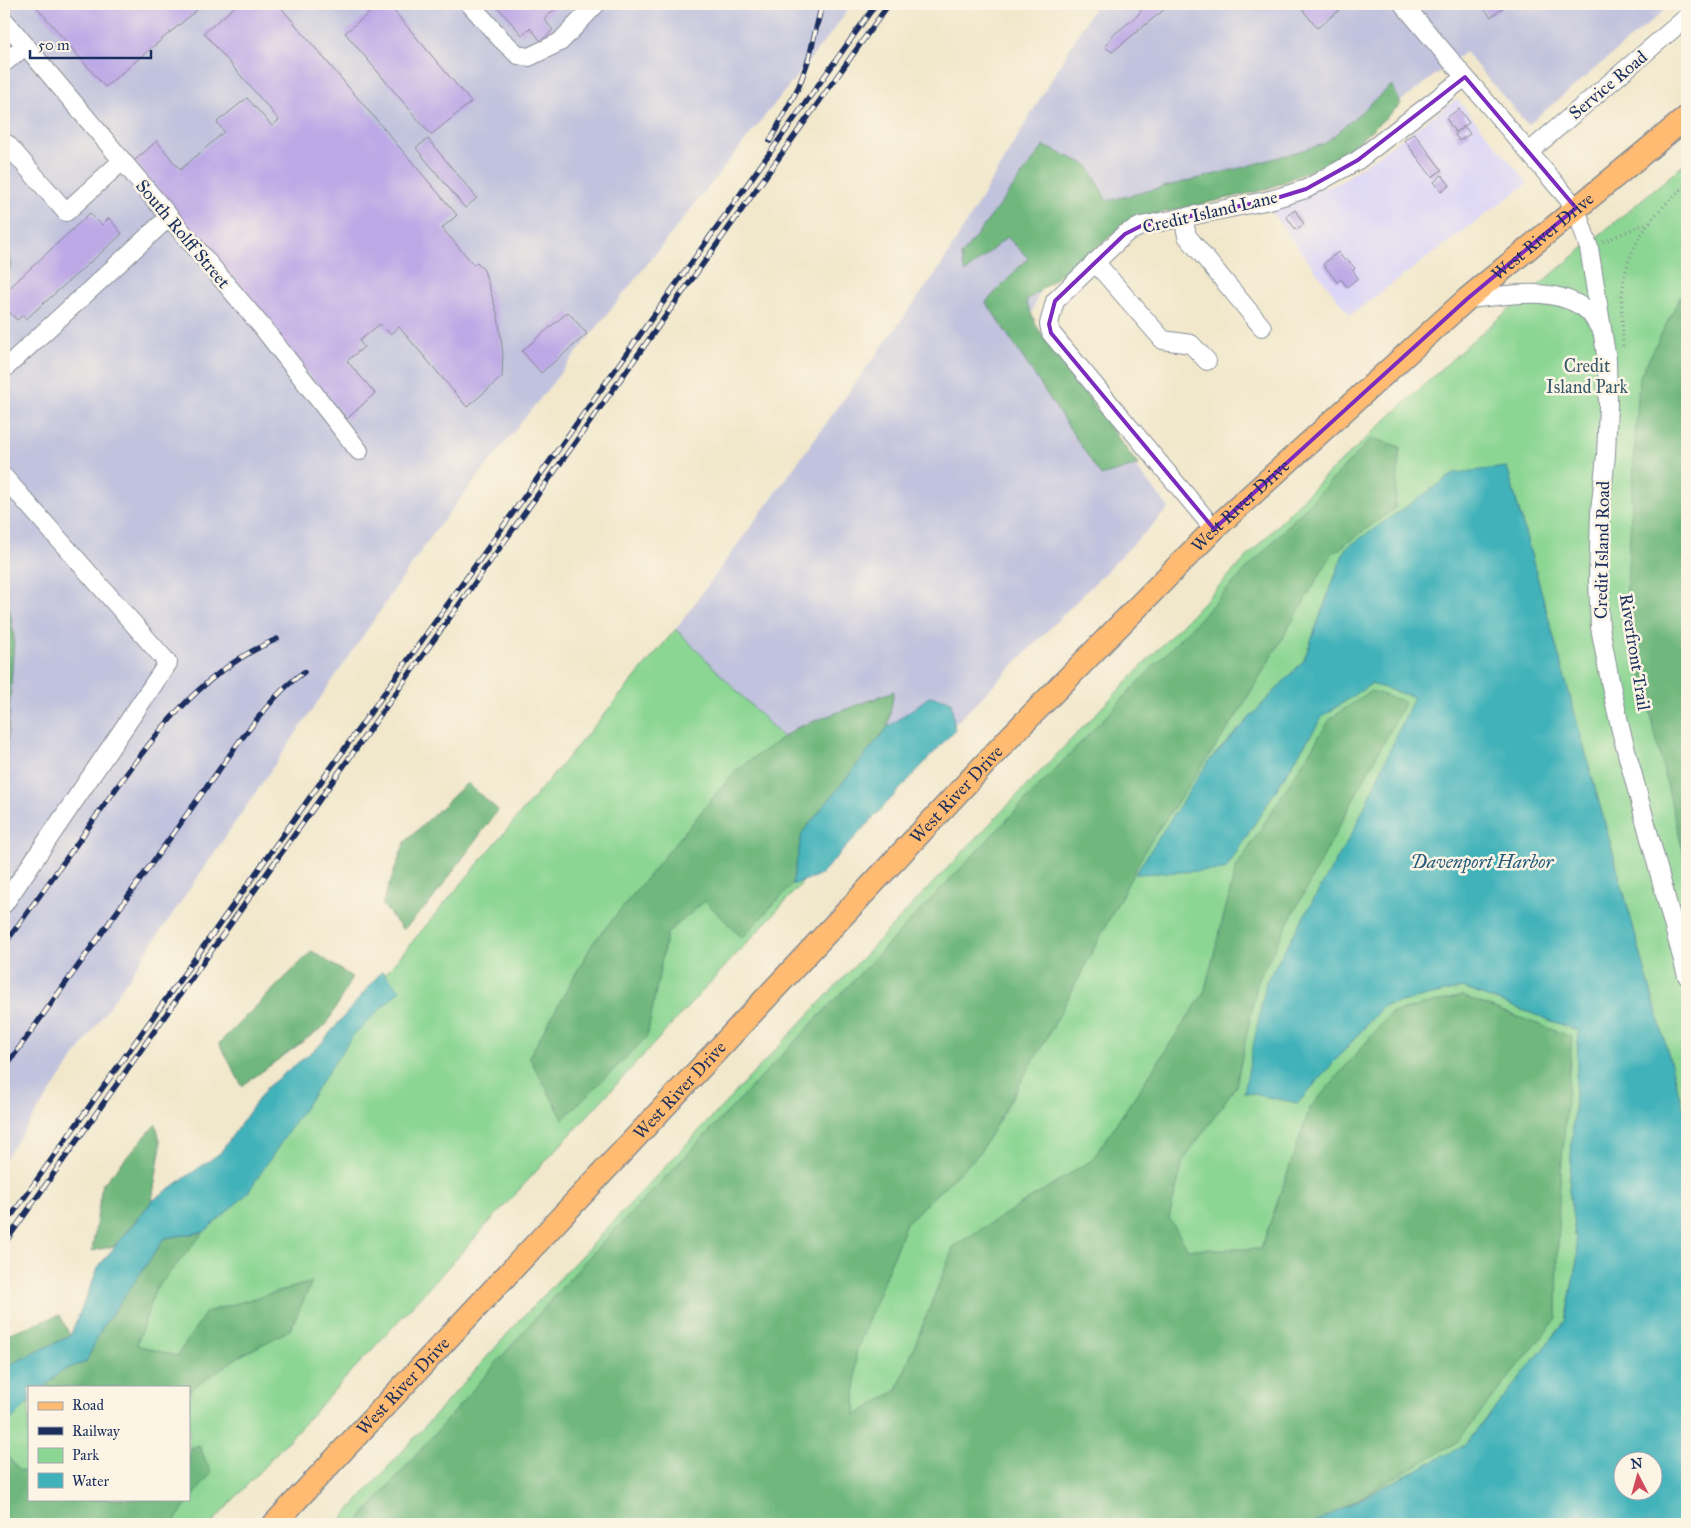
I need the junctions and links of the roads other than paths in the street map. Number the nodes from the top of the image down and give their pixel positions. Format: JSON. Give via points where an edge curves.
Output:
{"nodes":[{"id":1,"x":470,"y":4,"type":"edge"},
{"id":2,"x":596,"y":4,"type":"edge"},
{"id":3,"x":1403,"y":4,"type":"edge"},
{"id":4,"x":1687,"y":17,"type":"edge"},
{"id":5,"x":4,"y":20,"type":"edge"},
{"id":6,"x":25,"y":46,"type":"junction"},
{"id":7,"x":4,"y":63,"type":"edge"},
{"id":8,"x":1465,"y":77,"type":"junction"},
{"id":9,"x":1687,"y":117,"type":"edge"},
{"id":10,"x":7,"y":144,"type":"dead end"},
{"id":11,"x":1529,"y":152,"type":"junction"},
{"id":12,"x":122,"y":162,"type":"junction"},
{"id":13,"x":1576,"y":208,"type":"junction"},
{"id":14,"x":169,"y":217,"type":"junction"},
{"id":15,"x":1183,"y":217,"type":"junction"},
{"id":16,"x":1095,"y":262,"type":"junction"},
{"id":17,"x":1467,"y":299,"type":"junction"},
{"id":18,"x":1262,"y":327,"type":"dead end"},
{"id":19,"x":1604,"y":335,"type":"junction"},
{"id":20,"x":1207,"y":362,"type":"dead end"},
{"id":21,"x":4,"y":369,"type":"edge"},
{"id":22,"x":359,"y":451,"type":"dead end"},
{"id":23,"x":4,"y":477,"type":"edge"},
{"id":24,"x":1214,"y":529,"type":"junction"},
{"id":25,"x":4,"y":904,"type":"edge"},
{"id":26,"x":1687,"y":976,"type":"edge"},
{"id":27,"x":274,"y":1524,"type":"edge"}],
"edges":[{"from":1,"to":2,"type":"street","via":[[518,55],[529,57],[560,42]]},
{"from":3,"to":8,"type":"street"},
{"from":4,"to":11,"type":"street","name":"Service Road"},
{"from":5,"to":6,"type":"street","name":"South Rolff Street"},
{"from":6,"to":7,"type":"street"},
{"from":6,"to":12,"type":"street","name":"South Rolff Street"},
{"from":8,"to":11,"type":"street"},
{"from":8,"to":15,"type":"street","name":"Credit Island Lane","via":[[1358,160],[1306,189],[1270,200]]},
{"from":9,"to":13,"type":"main road","name":"West River Drive"},
{"from":10,"to":12,"type":"street","via":[[66,212]]},
{"from":11,"to":13,"type":"street"},
{"from":12,"to":14,"type":"street","name":"South Rolff Street"},
{"from":13,"to":17,"type":"main road","name":"West River Drive"},
{"from":13,"to":19,"type":"street","name":"Credit Island Road","via":[[1589,248]]},
{"from":14,"to":21,"type":"street"},
{"from":14,"to":22,"type":"street","name":"South Rolff Street","via":[[263,328]]},
{"from":15,"to":16,"type":"street","name":"Credit Island Lane","via":[[1141,226],[1125,234]]},
{"from":15,"to":18,"type":"street","via":[[1187,236]]},
{"from":16,"to":20,"type":"street","via":[[1163,340],[1191,344]]},
{"from":16,"to":24,"type":"street","name":"Credit Island Lane","via":[[1055,301],[1049,324],[1051,333]]},
{"from":17,"to":19,"type":"street","via":[[1540,293],[1564,298],[1588,312]]},
{"from":17,"to":24,"type":"main road","name":"West River Drive"},
{"from":19,"to":26,"type":"street","name":"Credit Island Road","via":[[1608,405],[1600,512],[1600,627],[1621,731]]},
{"from":23,"to":25,"type":"street","via":[[168,663]]},
{"from":24,"to":27,"type":"main road","name":"West River Drive","via":[[1004,744]]}]}
